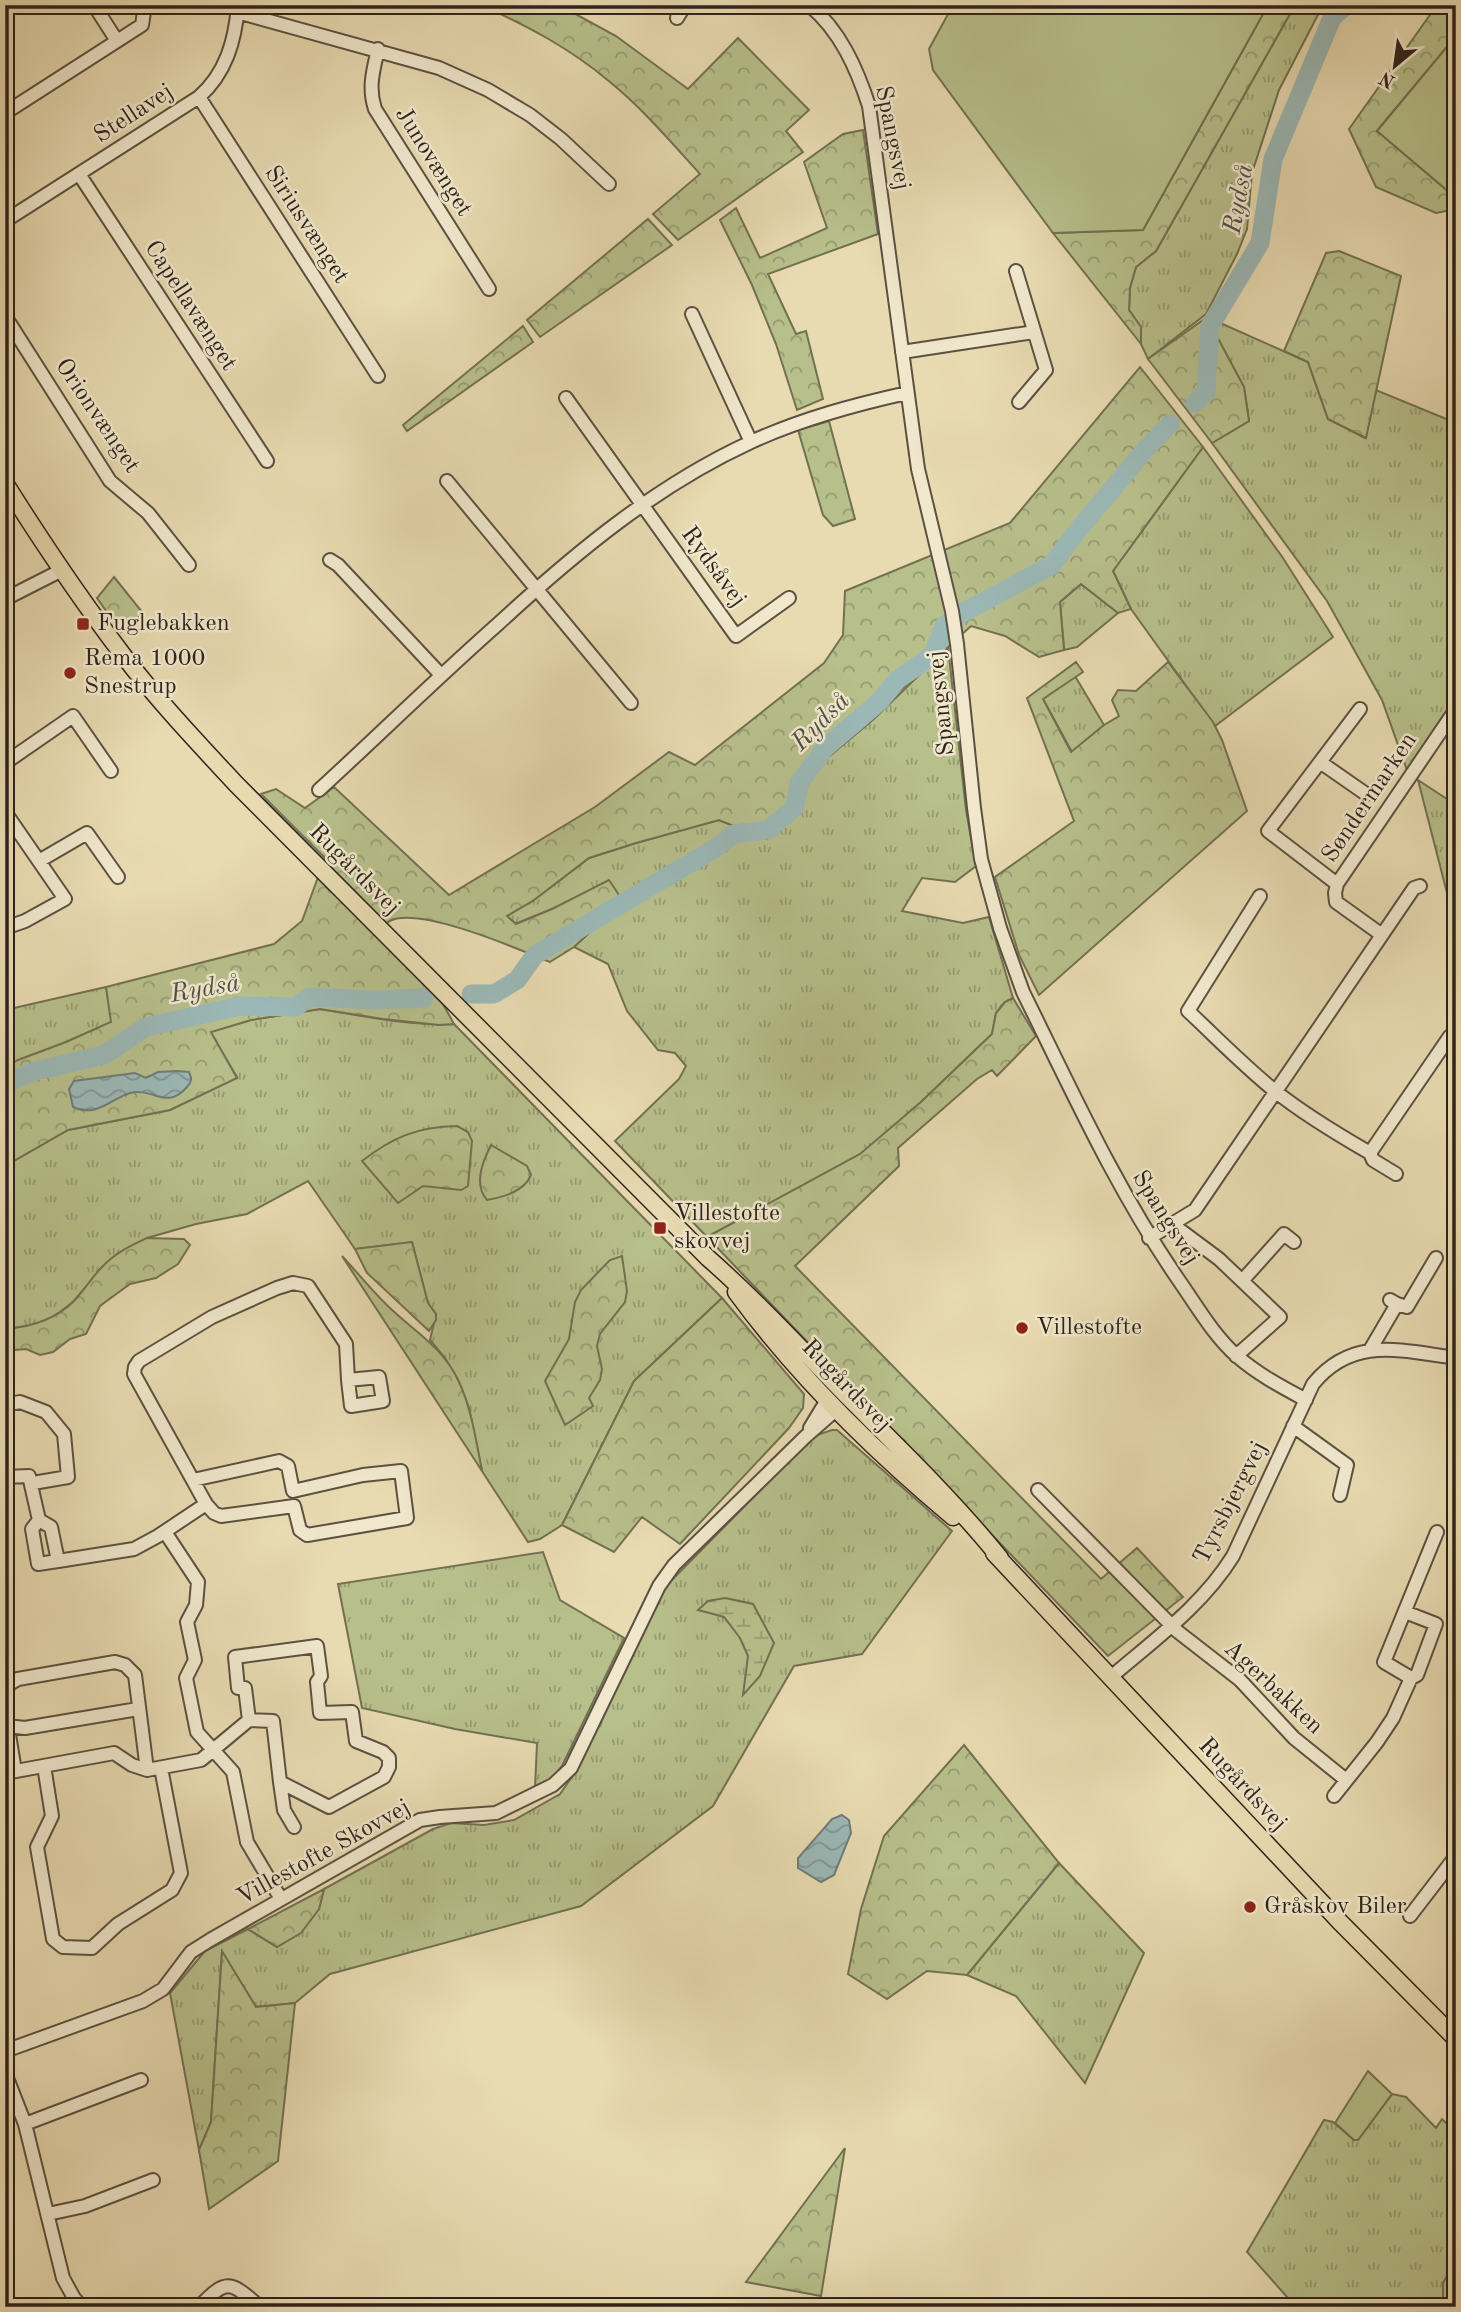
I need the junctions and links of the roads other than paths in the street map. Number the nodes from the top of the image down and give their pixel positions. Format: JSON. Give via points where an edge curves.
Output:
{"nodes":[{"id":1,"x":94,"y":5,"type":"edge"},
{"id":2,"x":145,"y":5,"type":"edge"},
{"id":3,"x":685,"y":5,"type":"edge"},
{"id":4,"x":809,"y":5,"type":"edge"},
{"id":5,"x":238,"y":9,"type":"edge"},
{"id":6,"x":677,"y":18,"type":"dead end"},
{"id":7,"x":117,"y":41,"type":"junction"},
{"id":8,"x":377,"y":50,"type":"junction"},
{"id":9,"x":199,"y":97,"type":"junction"},
{"id":10,"x":5,"y":113,"type":"edge"},
{"id":11,"x":79,"y":174,"type":"junction"},
{"id":12,"x":609,"y":184,"type":"dead end"},
{"id":13,"x":5,"y":220,"type":"edge"},
{"id":14,"x":1016,"y":271,"type":"dead end"},
{"id":15,"x":489,"y":289,"type":"dead end"},
{"id":16,"x":692,"y":314,"type":"dead end"},
{"id":17,"x":5,"y":316,"type":"edge"},
{"id":18,"x":1034,"y":332,"type":"junction"},
{"id":19,"x":902,"y":352,"type":"junction"},
{"id":20,"x":377,"y":376,"type":"dead end"},
{"id":21,"x":907,"y":393,"type":"junction"},
{"id":22,"x":566,"y":398,"type":"dead end"},
{"id":23,"x":1019,"y":401,"type":"dead end"},
{"id":24,"x":751,"y":442,"type":"junction"},
{"id":25,"x":267,"y":460,"type":"dead end"},
{"id":26,"x":447,"y":481,"type":"dead end"},
{"id":27,"x":5,"y":483,"type":"edge"},
{"id":28,"x":642,"y":505,"type":"junction"},
{"id":29,"x":330,"y":560,"type":"dead end"},
{"id":30,"x":188,"y":565,"type":"dead end"},
{"id":31,"x":62,"y":570,"type":"junction"},
{"id":32,"x":535,"y":589,"type":"junction"},
{"id":33,"x":789,"y":598,"type":"dead end"},
{"id":34,"x":5,"y":599,"type":"edge"},
{"id":35,"x":441,"y":675,"type":"junction"},
{"id":36,"x":631,"y":703,"type":"dead end"},
{"id":37,"x":1360,"y":709,"type":"dead end"},
{"id":38,"x":1456,"y":709,"type":"edge"},
{"id":39,"x":1321,"y":762,"type":"junction"},
{"id":40,"x":5,"y":763,"type":"edge"},
{"id":41,"x":111,"y":771,"type":"dead end"},
{"id":42,"x":319,"y":790,"type":"dead end"},
{"id":43,"x":1366,"y":794,"type":"dead end"},
{"id":44,"x":5,"y":812,"type":"edge"},
{"id":45,"x":39,"y":861,"type":"junction"},
{"id":46,"x":118,"y":877,"type":"dead end"},
{"id":47,"x":1337,"y":884,"type":"junction"},
{"id":48,"x":1420,"y":886,"type":"dead end"},
{"id":49,"x":1260,"y":896,"type":"dead end"},
{"id":50,"x":5,"y":928,"type":"edge"},
{"id":51,"x":1382,"y":935,"type":"junction"},
{"id":52,"x":1450,"y":1036,"type":"dead end"},
{"id":53,"x":1276,"y":1091,"type":"junction"},
{"id":54,"x":1370,"y":1153,"type":"junction"},
{"id":55,"x":1396,"y":1174,"type":"dead end"},
{"id":56,"x":1172,"y":1224,"type":"junction"},
{"id":57,"x":1149,"y":1238,"type":"junction"},
{"id":58,"x":1294,"y":1242,"type":"dead end"},
{"id":59,"x":1436,"y":1258,"type":"dead end"},
{"id":60,"x":1242,"y":1281,"type":"junction"},
{"id":61,"x":1370,"y":1350,"type":"junction"},
{"id":62,"x":1236,"y":1356,"type":"junction"},
{"id":63,"x":1456,"y":1358,"type":"edge"},
{"id":64,"x":348,"y":1380,"type":"dead end"},
{"id":65,"x":839,"y":1400,"type":"junction"},
{"id":66,"x":1306,"y":1400,"type":"junction"},
{"id":67,"x":5,"y":1405,"type":"edge"},
{"id":68,"x":1293,"y":1426,"type":"junction"},
{"id":69,"x":5,"y":1477,"type":"edge"},
{"id":70,"x":193,"y":1480,"type":"junction"},
{"id":71,"x":33,"y":1483,"type":"junction"},
{"id":72,"x":1038,"y":1490,"type":"dead end"},
{"id":73,"x":1340,"y":1495,"type":"dead end"},
{"id":74,"x":206,"y":1504,"type":"junction"},
{"id":75,"x":39,"y":1520,"type":"junction"},
{"id":76,"x":165,"y":1532,"type":"junction"},
{"id":77,"x":1437,"y":1532,"type":"dead end"},
{"id":78,"x":1000,"y":1558,"type":"junction"},
{"id":79,"x":58,"y":1561,"type":"junction"},
{"id":80,"x":1405,"y":1612,"type":"junction"},
{"id":81,"x":1172,"y":1625,"type":"junction"},
{"id":82,"x":1111,"y":1677,"type":"junction"},
{"id":83,"x":1411,"y":1678,"type":"junction"},
{"id":84,"x":5,"y":1691,"type":"edge"},
{"id":85,"x":138,"y":1709,"type":"junction"},
{"id":86,"x":5,"y":1710,"type":"edge"},
{"id":87,"x":249,"y":1720,"type":"junction"},
{"id":88,"x":8,"y":1726,"type":"junction"},
{"id":89,"x":215,"y":1750,"type":"junction"},
{"id":90,"x":44,"y":1766,"type":"junction"},
{"id":91,"x":162,"y":1768,"type":"junction"},
{"id":92,"x":147,"y":1770,"type":"junction"},
{"id":93,"x":10,"y":1772,"type":"edge"},
{"id":94,"x":1346,"y":1780,"type":"junction"},
{"id":95,"x":281,"y":1782,"type":"junction"},
{"id":96,"x":1334,"y":1796,"type":"dead end"},
{"id":97,"x":294,"y":1827,"type":"dead end"},
{"id":98,"x":1456,"y":1856,"type":"edge"},
{"id":99,"x":281,"y":1899,"type":"junction"},
{"id":100,"x":1410,"y":1916,"type":"dead end"},
{"id":101,"x":1456,"y":2039,"type":"edge"},
{"id":102,"x":5,"y":2051,"type":"edge"},
{"id":103,"x":5,"y":2073,"type":"edge"},
{"id":104,"x":141,"y":2080,"type":"dead end"},
{"id":105,"x":24,"y":2124,"type":"junction"},
{"id":106,"x":153,"y":2180,"type":"dead end"},
{"id":107,"x":48,"y":2214,"type":"junction"},
{"id":108,"x":82,"y":2307,"type":"edge"},
{"id":109,"x":199,"y":2307,"type":"edge"},
{"id":110,"x":260,"y":2307,"type":"edge"}],
"edges":[{"from":1,"to":7,"type":"street"},
{"from":2,"to":7,"type":"street","via":[[142,25]]},
{"from":3,"to":6,"type":"street"},
{"from":4,"to":19,"type":"street","name":"Spangsvej","via":[[845,48],[868,103]]},
{"from":5,"to":8,"type":"street"},
{"from":5,"to":9,"type":"street","name":"Stellavej","via":[[222,71]]},
{"from":7,"to":10,"type":"street"},
{"from":8,"to":12,"type":"street","via":[[439,68],[488,90],[561,139]]},
{"from":8,"to":15,"type":"street","name":"Junovænget","via":[[370,82],[374,109]]},
{"from":9,"to":11,"type":"street","name":"Stellavej"},
{"from":9,"to":20,"type":"street","name":"Siriusvænget"},
{"from":11,"to":13,"type":"street","name":"Stellavej"},
{"from":11,"to":25,"type":"street","name":"Capellavænget"},
{"from":14,"to":18,"type":"street"},
{"from":16,"to":24,"type":"street"},
{"from":17,"to":30,"type":"street","name":"Orionvænget","via":[[110,481],[148,513]]},
{"from":18,"to":19,"type":"street"},
{"from":18,"to":23,"type":"street","via":[[1046,370]]},
{"from":19,"to":21,"type":"street","name":"Spangsvej"},
{"from":21,"to":24,"type":"street","via":[[821,414]]},
{"from":21,"to":57,"type":"street","name":"Spangsvej","via":[[918,468],[952,611],[981,859],[1000,928],[1023,992]]},
{"from":22,"to":28,"type":"street","name":"Rydsåvej"},
{"from":24,"to":28,"type":"street"},
{"from":26,"to":32,"type":"street"},
{"from":27,"to":31,"type":"main road","name":"Rugårdsvej"},
{"from":28,"to":32,"type":"street"},
{"from":28,"to":33,"type":"street","name":"Rydsåvej","via":[[736,636]]},
{"from":29,"to":35,"type":"street"},
{"from":31,"to":34,"type":"street"},
{"from":31,"to":65,"type":"main road","name":"Rugårdsvej","via":[[176,720],[708,1258],[770,1338]]},
{"from":32,"to":35,"type":"street"},
{"from":32,"to":36,"type":"street"},
{"from":35,"to":42,"type":"street"},
{"from":37,"to":39,"type":"street"},
{"from":38,"to":47,"type":"street","name":"Søndermarken"},
{"from":39,"to":43,"type":"street"},
{"from":39,"to":47,"type":"street","via":[[1268,831]]},
{"from":40,"to":41,"type":"street","via":[[73,716]]},
{"from":44,"to":45,"type":"street"},
{"from":45,"to":46,"type":"street","via":[[87,833]]},
{"from":45,"to":50,"type":"street","via":[[65,899]]},
{"from":47,"to":51,"type":"street","name":"Søndermarken","via":[[1336,902]]},
{"from":48,"to":51,"type":"street","via":[[1414,888]]},
{"from":49,"to":53,"type":"street","via":[[1188,1010]]},
{"from":51,"to":53,"type":"street"},
{"from":52,"to":54,"type":"street"},
{"from":53,"to":54,"type":"street"},
{"from":53,"to":56,"type":"street","via":[[1195,1210]]},
{"from":54,"to":55,"type":"street","via":[[1373,1160]]},
{"from":56,"to":57,"type":"street"},
{"from":56,"to":60,"type":"street","name":"Spangsvej"},
{"from":57,"to":62,"type":"street","name":"Spangsvej"},
{"from":58,"to":60,"type":"street","via":[[1284,1234]]},
{"from":59,"to":61,"type":"street","via":[[1407,1307],[1394,1302]]},
{"from":60,"to":62,"type":"street","name":"Spangsvej","via":[[1280,1317]]},
{"from":61,"to":63,"type":"street","name":"Tyrsbjergvej"},
{"from":61,"to":66,"type":"street","name":"Tyrsbjergvej","via":[[1323,1371]]},
{"from":62,"to":66,"type":"street","name":"Spangsvej","via":[[1264,1378]]},
{"from":64,"to":70,"type":"street","via":[[346,1344],[308,1286],[300,1283],[277,1288],[212,1317],[139,1361],[134,1374]]},
{"from":65,"to":78,"type":"main road","name":"Rugårdsvej","via":[[902,1474]]},
{"from":65,"to":78,"type":"main road","name":"Rugårdsvej","via":[[874,1435],[906,1456]]},
{"from":65,"to":99,"type":"street","name":"Villestofte Skovvej","via":[[674,1565],[659,1586],[571,1768],[553,1786],[496,1813],[420,1820]]},
{"from":66,"to":68,"type":"street","name":"Tyrsbjergvej"},
{"from":67,"to":71,"type":"street","via":[[20,1402],[46,1412],[64,1434],[68,1477]]},
{"from":68,"to":73,"type":"street","name":"Tyrsbjergvej","via":[[1347,1465]]},
{"from":68,"to":81,"type":"street","name":"Tyrsbjergvej","via":[[1233,1556],[1208,1591]]},
{"from":69,"to":71,"type":"street","via":[[29,1476]]},
{"from":70,"to":74,"type":"street"},
{"from":70,"to":74,"type":"street","via":[[279,1461],[288,1466],[293,1492],[401,1471],[407,1518],[307,1535],[300,1531],[294,1506],[221,1516]]},
{"from":71,"to":75,"type":"street"},
{"from":72,"to":81,"type":"street"},
{"from":74,"to":76,"type":"street"},
{"from":75,"to":79,"type":"street","via":[[51,1527]]},
{"from":75,"to":79,"type":"street","via":[[32,1530],[38,1564]]},
{"from":76,"to":79,"type":"street","via":[[134,1549]]},
{"from":76,"to":89,"type":"street","via":[[198,1582],[196,1605],[187,1622],[195,1660],[186,1678],[197,1732]]},
{"from":77,"to":80,"type":"street"},
{"from":78,"to":82,"type":"main road","name":"Rugårdsvej"},
{"from":80,"to":83,"type":"street","via":[[1384,1662]]},
{"from":80,"to":83,"type":"street","via":[[1436,1624],[1417,1675]]},
{"from":81,"to":82,"type":"street","name":"Tyrsbjergvej"},
{"from":81,"to":94,"type":"street","name":"Agerbakken","via":[[1240,1680],[1294,1738]]},
{"from":82,"to":101,"type":"main road","name":"Rugårdsvej","via":[[1339,1922]]},
{"from":83,"to":94,"type":"street","via":[[1393,1718]]},
{"from":84,"to":85,"type":"street","via":[[18,1679],[115,1662],[135,1675]]},
{"from":85,"to":88,"type":"street","via":[[25,1728]]},
{"from":85,"to":92,"type":"street"},
{"from":86,"to":88,"type":"street"},
{"from":87,"to":89,"type":"street"},
{"from":87,"to":95,"type":"street","via":[[273,1721]]},
{"from":87,"to":95,"type":"street","via":[[245,1688],[238,1688],[234,1657],[317,1646],[320,1713],[352,1712],[356,1741],[389,1758],[384,1777],[329,1807]]},
{"from":88,"to":93,"type":"street"},
{"from":89,"to":91,"type":"street","via":[[201,1760]]},
{"from":89,"to":99,"type":"street","via":[[233,1772],[247,1842]]},
{"from":90,"to":91,"type":"street","via":[[52,1816],[37,1847],[53,1939],[70,1949],[92,1948],[118,1924],[172,1890],[181,1873]]},
{"from":90,"to":92,"type":"street","via":[[114,1753]]},
{"from":90,"to":93,"type":"street"},
{"from":91,"to":92,"type":"street"},
{"from":94,"to":96,"type":"street"},
{"from":95,"to":97,"type":"street","via":[[284,1810]]},
{"from":98,"to":100,"type":"street"},
{"from":99,"to":102,"type":"street","name":"Villestofte Skovvej","via":[[191,1952],[163,1989],[143,2001]]},
{"from":103,"to":105,"type":"street"},
{"from":104,"to":105,"type":"street"},
{"from":105,"to":107,"type":"street"},
{"from":106,"to":107,"type":"street","via":[[85,2206]]},
{"from":107,"to":108,"type":"street","via":[[63,2278]]},
{"from":109,"to":110,"type":"street","via":[[227,2285]]}]}
